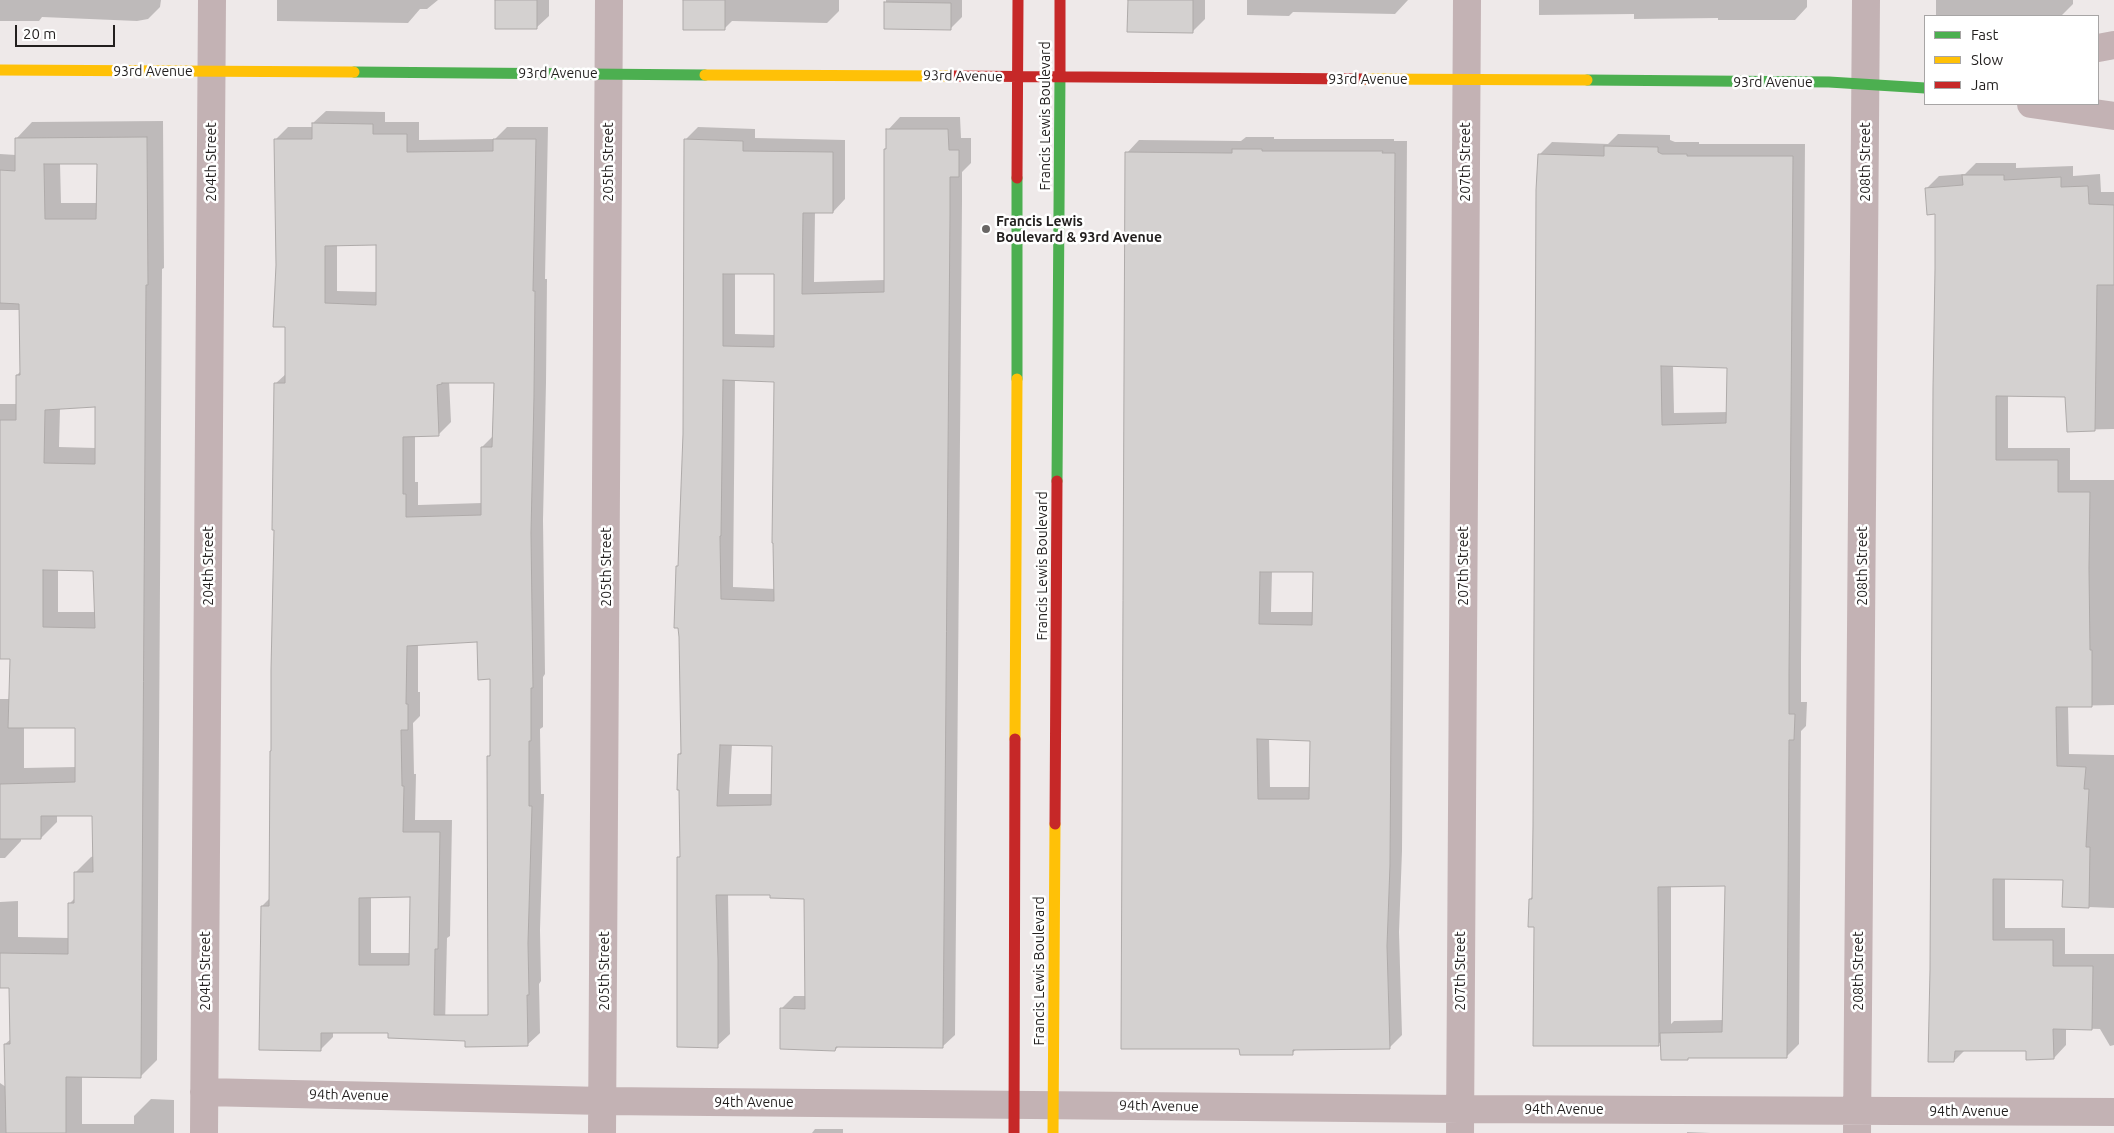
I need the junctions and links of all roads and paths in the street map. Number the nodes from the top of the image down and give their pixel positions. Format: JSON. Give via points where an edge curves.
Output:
{"nodes":[{"id":1,"x":212,"y":0,"type":"edge"},
{"id":2,"x":609,"y":0,"type":"edge"},
{"id":3,"x":1018,"y":0,"type":"edge"},
{"id":4,"x":1060,"y":0,"type":"edge"},
{"id":5,"x":1467,"y":0,"type":"edge"},
{"id":6,"x":1866,"y":0,"type":"edge"},
{"id":7,"x":2114,"y":45,"type":"edge"},
{"id":8,"x":2099,"y":48,"type":"edge"},
{"id":9,"x":0,"y":70,"type":"edge"},
{"id":10,"x":211,"y":71,"type":"junction"},
{"id":11,"x":608,"y":74,"type":"junction"},
{"id":12,"x":1018,"y":77,"type":"junction"},
{"id":13,"x":1060,"y":77,"type":"junction"},
{"id":14,"x":1466,"y":80,"type":"junction"},
{"id":15,"x":1865,"y":83,"type":"junction"},
{"id":16,"x":1918,"y":85,"type":"edge"},
{"id":17,"x":2038,"y":105,"type":"edge"},
{"id":18,"x":2114,"y":116,"type":"edge"},
{"id":19,"x":204,"y":1092,"type":"junction"},
{"id":20,"x":603,"y":1101,"type":"junction"},
{"id":21,"x":1014,"y":1104,"type":"junction"},
{"id":22,"x":1054,"y":1104,"type":"junction"},
{"id":23,"x":2114,"y":1112,"type":"edge"},
{"id":24,"x":1460,"y":1121,"type":"edge"},
{"id":25,"x":1857,"y":1122,"type":"edge"},
{"id":26,"x":204,"y":1133,"type":"edge"},
{"id":27,"x":602,"y":1133,"type":"edge"},
{"id":28,"x":1014,"y":1133,"type":"edge"},
{"id":29,"x":1053,"y":1133,"type":"edge"}],
"edges":[{"from":1,"to":10,"type":"street","name":"204th Street"},
{"from":2,"to":11,"type":"street","name":"205th Street"},
{"from":3,"to":12,"type":"main road","name":"Francis Lewis Boulevard"},
{"from":4,"to":13,"type":"main road","name":"Francis Lewis Boulevard"},
{"from":5,"to":14,"type":"street","name":"207th Street"},
{"from":6,"to":15,"type":"street","name":"208th Street"},
{"from":7,"to":8,"type":"street"},
{"from":9,"to":10,"type":"main road","name":"93rd Avenue"},
{"from":10,"to":11,"type":"main road","name":"93rd Avenue"},
{"from":10,"to":19,"type":"street","name":"204th Street"},
{"from":11,"to":12,"type":"main road","name":"93rd Avenue"},
{"from":11,"to":20,"type":"street","name":"205th Street"},
{"from":12,"to":13,"type":"main road","name":"93rd Avenue"},
{"from":12,"to":21,"type":"main road","name":"Francis Lewis Boulevard"},
{"from":13,"to":14,"type":"main road","name":"93rd Avenue"},
{"from":13,"to":22,"type":"main road","name":"Francis Lewis Boulevard"},
{"from":14,"to":15,"type":"main road","name":"93rd Avenue"},
{"from":14,"to":24,"type":"street","name":"207th Street"},
{"from":15,"to":16,"type":"main road","name":"93rd Avenue"},
{"from":15,"to":25,"type":"street","name":"208th Street"},
{"from":17,"to":18,"type":"street"},
{"from":19,"to":20,"type":"street","name":"94th Avenue"},
{"from":19,"to":26,"type":"street","name":"204th Street"},
{"from":20,"to":21,"type":"street","name":"94th Avenue"},
{"from":20,"to":27,"type":"street","name":"205th Street"},
{"from":21,"to":22,"type":"street","name":"94th Avenue"},
{"from":21,"to":28,"type":"main road","name":"Francis Lewis Boulevard"},
{"from":22,"to":24,"type":"street","name":"94th Avenue"},
{"from":22,"to":29,"type":"main road","name":"Francis Lewis Boulevard"},
{"from":23,"to":25,"type":"street","name":"94th Avenue"},
{"from":24,"to":25,"type":"street","name":"94th Avenue"}]}
